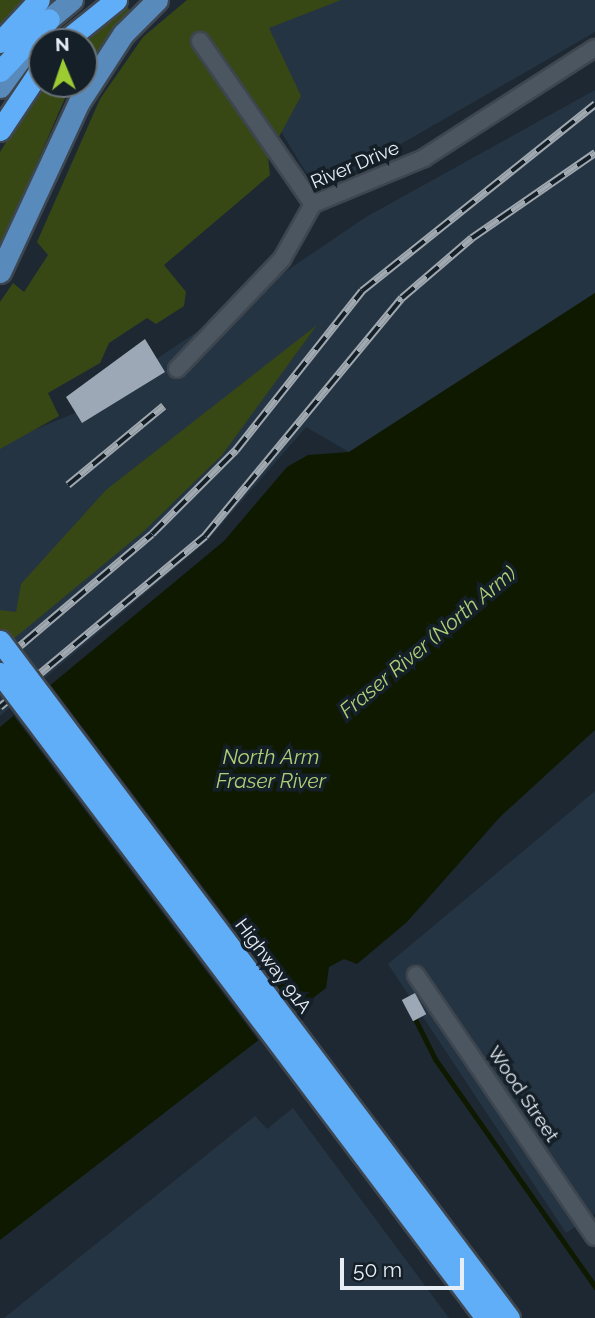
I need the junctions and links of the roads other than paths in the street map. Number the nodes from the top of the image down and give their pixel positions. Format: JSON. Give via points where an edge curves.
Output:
{"nodes":[{"id":1,"x":39,"y":0,"type":"edge"},
{"id":2,"x":72,"y":0,"type":"edge"},
{"id":3,"x":116,"y":0,"type":"edge"},
{"id":4,"x":157,"y":0,"type":"edge"},
{"id":5,"x":49,"y":19,"type":"junction"},
{"id":6,"x":81,"y":28,"type":"edge"},
{"id":7,"x":200,"y":41,"type":"dead end"},
{"id":8,"x":0,"y":42,"type":"edge"},
{"id":9,"x":595,"y":48,"type":"edge"},
{"id":10,"x":0,"y":71,"type":"edge"},
{"id":11,"x":0,"y":88,"type":"edge"},
{"id":12,"x":28,"y":88,"type":"edge"},
{"id":13,"x":0,"y":130,"type":"edge"},
{"id":14,"x":313,"y":204,"type":"junction"},
{"id":15,"x":0,"y":272,"type":"edge"},
{"id":16,"x":177,"y":369,"type":"dead end"},
{"id":17,"x":0,"y":641,"type":"edge"},
{"id":18,"x":0,"y":673,"type":"edge"},
{"id":19,"x":416,"y":975,"type":"dead end"},
{"id":20,"x":595,"y":1237,"type":"edge"},
{"id":21,"x":486,"y":1318,"type":"edge"},
{"id":22,"x":509,"y":1318,"type":"edge"}],
"edges":[{"from":1,"to":8,"type":"highway"},
{"from":2,"to":5,"type":"main road"},
{"from":3,"to":6,"type":"highway"},
{"from":4,"to":15,"type":"main road","via":[[123,34],[79,102]]},
{"from":5,"to":10,"type":"highway"},
{"from":5,"to":11,"type":"main road"},
{"from":7,"to":14,"type":"street"},
{"from":9,"to":14,"type":"street","name":"River Drive","via":[[424,158]]},
{"from":12,"to":13,"type":"highway"},
{"from":14,"to":16,"type":"street","name":"River Drive","via":[[282,259]]},
{"from":17,"to":22,"type":"highway","name":"Highway 91A","bridge":true},
{"from":18,"to":21,"type":"highway","bridge":true},
{"from":19,"to":20,"type":"street","name":"Wood Street"}]}
